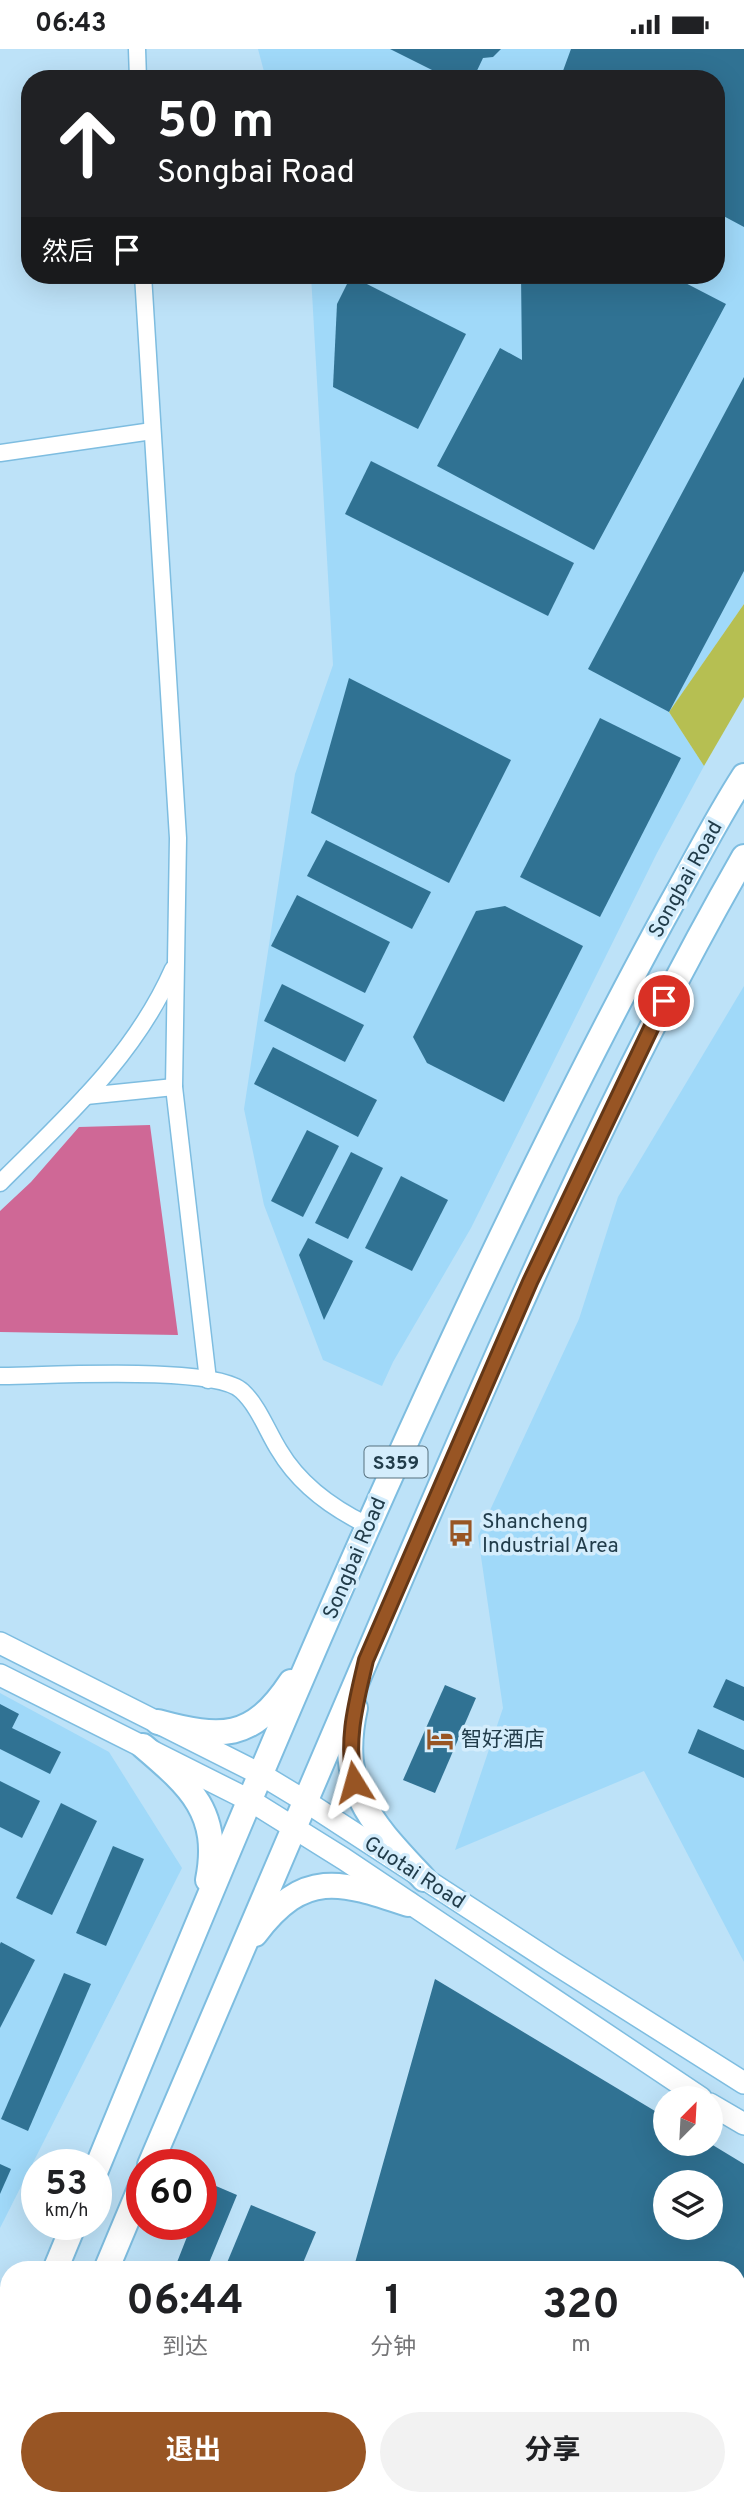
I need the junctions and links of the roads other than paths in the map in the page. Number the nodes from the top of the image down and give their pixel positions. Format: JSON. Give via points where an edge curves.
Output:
{"nodes":[{"id":1,"x":137,"y":49,"type":"edge"},
{"id":2,"x":138,"y":70,"type":"edge"},
{"id":3,"x":144,"y":284,"type":"edge"},
{"id":4,"x":152,"y":431,"type":"junction"},
{"id":5,"x":0,"y":453,"type":"edge"},
{"id":6,"x":744,"y":776,"type":"edge"},
{"id":7,"x":744,"y":857,"type":"edge"},
{"id":8,"x":177,"y":960,"type":"junction"},
{"id":9,"x":174,"y":1087,"type":"junction"},
{"id":10,"x":86,"y":1096,"type":"junction"},
{"id":11,"x":0,"y":1183,"type":"edge"},
{"id":12,"x":0,"y":1376,"type":"edge"},
{"id":13,"x":208,"y":1380,"type":"junction"},
{"id":14,"x":367,"y":1525,"type":"junction"},
{"id":15,"x":327,"y":1621,"type":"junction"},
{"id":16,"x":0,"y":1643,"type":"edge"},
{"id":17,"x":366,"y":1660,"type":"junction"},
{"id":18,"x":0,"y":1675,"type":"edge"},
{"id":19,"x":158,"y":1723,"type":"junction"},
{"id":20,"x":143,"y":1746,"type":"junction"},
{"id":21,"x":262,"y":1775,"type":"junction"},
{"id":22,"x":251,"y":1801,"type":"junction"},
{"id":23,"x":305,"y":1801,"type":"junction"},
{"id":24,"x":293,"y":1827,"type":"junction"},
{"id":25,"x":424,"y":1878,"type":"junction"},
{"id":26,"x":408,"y":1904,"type":"junction"},
{"id":27,"x":201,"y":1914,"type":"junction"},
{"id":28,"x":236,"y":1960,"type":"junction"},
{"id":29,"x":744,"y":2083,"type":"edge"},
{"id":30,"x":683,"y":2086,"type":"edge"},
{"id":31,"x":723,"y":2112,"type":"edge"},
{"id":32,"x":744,"y":2124,"type":"edge"},
{"id":33,"x":105,"y":2149,"type":"edge"},
{"id":34,"x":157,"y":2149,"type":"edge"},
{"id":35,"x":126,"y":2222,"type":"edge"},
{"id":36,"x":67,"y":2240,"type":"edge"},
{"id":37,"x":59,"y":2261,"type":"edge"},
{"id":38,"x":110,"y":2261,"type":"edge"}],
"edges":[{"from":1,"to":2,"type":"street"},
{"from":3,"to":4,"type":"street"},
{"from":4,"to":5,"type":"street"},
{"from":4,"to":8,"type":"street","via":[[178,838]]},
{"from":6,"to":14,"type":"main road","name":"Songbai Road","number":"S359","via":[[585,1065]]},
{"from":7,"to":17,"type":"main road","name":"Songbai Road","number":"S359","via":[[614,1101]]},
{"from":8,"to":9,"type":"street"},
{"from":8,"to":10,"type":"street","via":[[130,1047]]},
{"from":9,"to":10,"type":"street"},
{"from":9,"to":13,"type":"street"},
{"from":10,"to":11,"type":"street"},
{"from":12,"to":13,"type":"street","via":[[165,1375]]},
{"from":13,"to":14,"type":"street","via":[[240,1389],[291,1468],[341,1512]]},
{"from":14,"to":15,"type":"main road","name":"Songbai Road","number":"S359"},
{"from":15,"to":19,"type":"main road","via":[[280,1698],[253,1725],[214,1734]]},
{"from":15,"to":21,"type":"main road","name":"Songbai Road","number":"S359"},
{"from":16,"to":19,"type":"street","name":"Guotai Road"},
{"from":17,"to":23,"type":"main road","name":"Songbai Road","number":"S359"},
{"from":17,"to":25,"type":"main road","via":[[351,1725],[354,1782],[372,1820]]},
{"from":18,"to":20,"type":"street","name":"Guotai Road"},
{"from":19,"to":21,"type":"street","name":"Guotai Road"},
{"from":20,"to":22,"type":"street","name":"Guotai Road"},
{"from":20,"to":27,"type":"main road","via":[[184,1781],[207,1818],[211,1865]]},
{"from":21,"to":22,"type":"main road","name":"Songbai Road","number":"S359"},
{"from":21,"to":23,"type":"street","name":"Guotai Road"},
{"from":22,"to":24,"type":"street","name":"Guotai Road"},
{"from":22,"to":27,"type":"main road","name":"Songbai Road","number":"S359"},
{"from":23,"to":24,"type":"main road","name":"Songbai Road","number":"S359"},
{"from":23,"to":25,"type":"street","name":"Guotai Road"},
{"from":24,"to":26,"type":"street","name":"Guotai Road"},
{"from":24,"to":28,"type":"main road","name":"Songbai Road","number":"S359"},
{"from":25,"to":29,"type":"street","name":"Guotai Road"},
{"from":26,"to":28,"type":"main road","via":[[342,1884],[297,1893],[282,1903]]},
{"from":26,"to":30,"type":"street","name":"Guotai Road"},
{"from":27,"to":33,"type":"main road","name":"Songbai Road","number":"S359"},
{"from":28,"to":34,"type":"main road","name":"Songbai Road","number":"S359"},
{"from":31,"to":32,"type":"street"},
{"from":35,"to":38,"type":"main road"},
{"from":36,"to":37,"type":"main road"}]}
